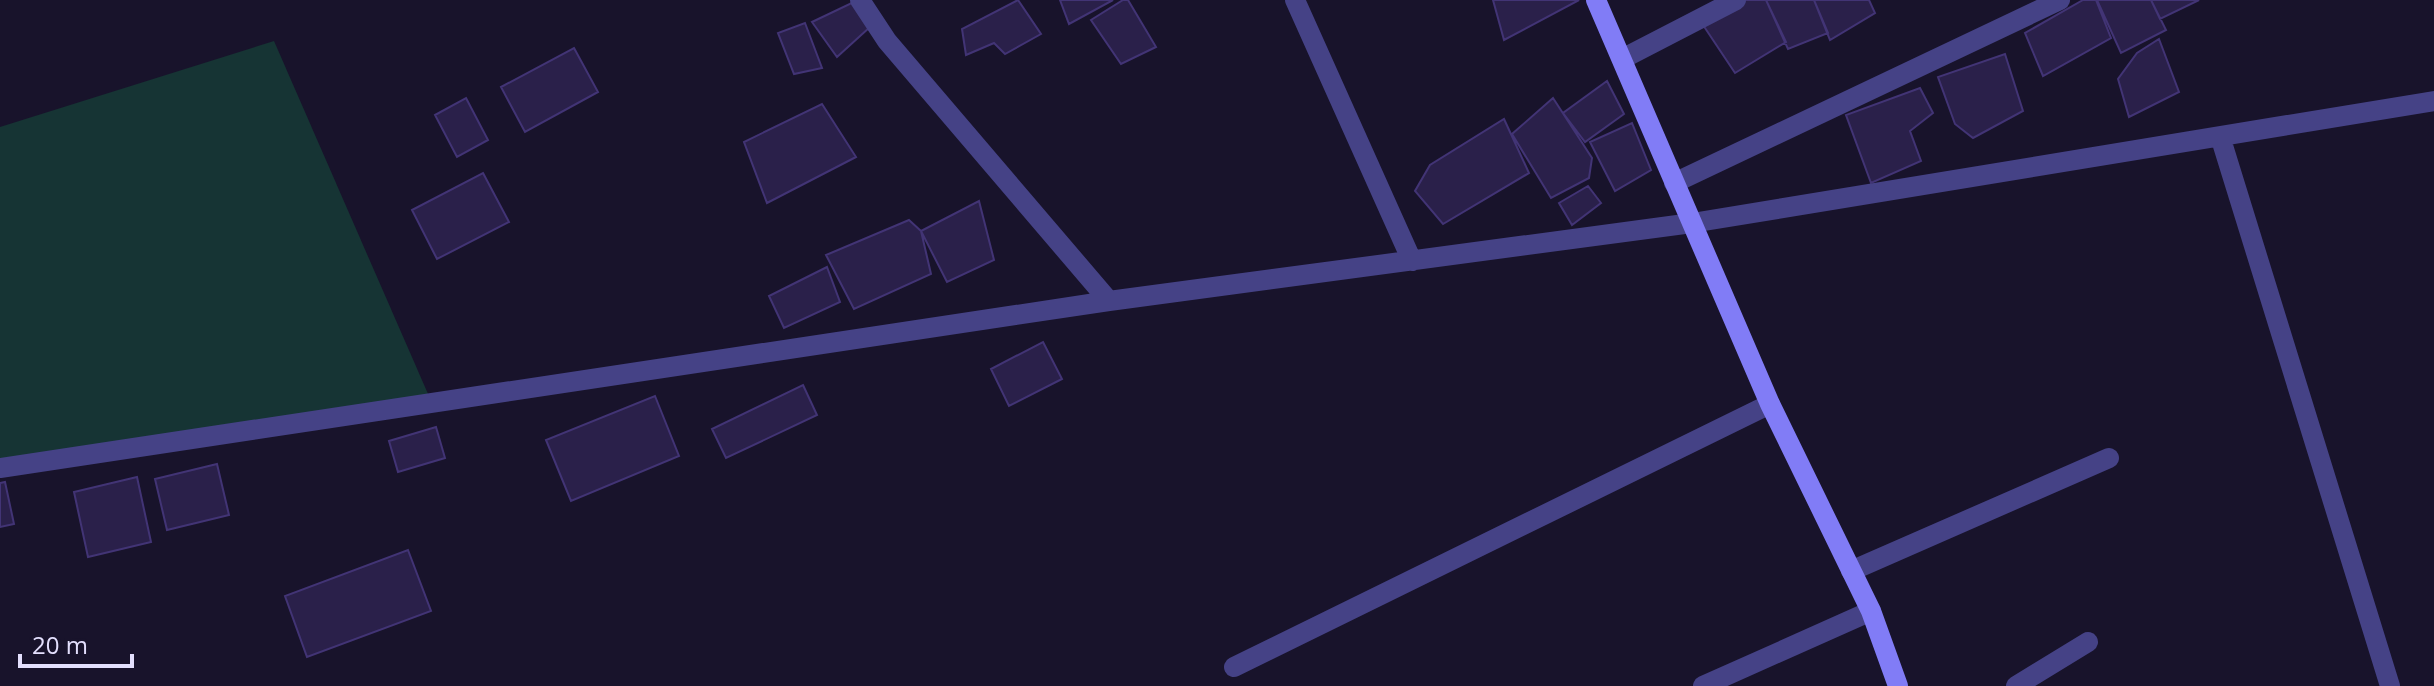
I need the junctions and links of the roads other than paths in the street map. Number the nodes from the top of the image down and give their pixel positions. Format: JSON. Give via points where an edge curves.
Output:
{"nodes":[{"id":1,"x":860,"y":0,"type":"edge"},
{"id":2,"x":1295,"y":0,"type":"edge"},
{"id":3,"x":1596,"y":0,"type":"edge"},
{"id":4,"x":1736,"y":0,"type":"edge"},
{"id":5,"x":2060,"y":0,"type":"edge"},
{"id":6,"x":1622,"y":59,"type":"junction"},
{"id":7,"x":2434,"y":101,"type":"edge"},
{"id":8,"x":2220,"y":136,"type":"junction"},
{"id":9,"x":1674,"y":183,"type":"junction"},
{"id":10,"x":1692,"y":223,"type":"junction"},
{"id":11,"x":1412,"y":261,"type":"junction"},
{"id":12,"x":1109,"y":301,"type":"junction"},
{"id":13,"x":1770,"y":404,"type":"junction"},
{"id":14,"x":2109,"y":458,"type":"dead end"},
{"id":15,"x":0,"y":468,"type":"edge"},
{"id":16,"x":1851,"y":571,"type":"junction"},
{"id":17,"x":1871,"y":611,"type":"junction"},
{"id":18,"x":2088,"y":642,"type":"dead end"},
{"id":19,"x":1234,"y":667,"type":"dead end"},
{"id":20,"x":2029,"y":682,"type":"edge"},
{"id":21,"x":1703,"y":686,"type":"edge"},
{"id":22,"x":1898,"y":686,"type":"edge"},
{"id":23,"x":2390,"y":686,"type":"edge"}],
"edges":[{"from":1,"to":12,"type":"street","via":[[887,41]]},
{"from":2,"to":11,"type":"street"},
{"from":3,"to":6,"type":"main road"},
{"from":4,"to":6,"type":"street"},
{"from":5,"to":9,"type":"street"},
{"from":6,"to":9,"type":"main road"},
{"from":7,"to":8,"type":"street"},
{"from":8,"to":10,"type":"street"},
{"from":8,"to":23,"type":"street"},
{"from":9,"to":10,"type":"main road"},
{"from":10,"to":11,"type":"street"},
{"from":10,"to":13,"type":"main road"},
{"from":11,"to":12,"type":"street"},
{"from":12,"to":15,"type":"street"},
{"from":13,"to":16,"type":"main road"},
{"from":13,"to":19,"type":"street"},
{"from":14,"to":16,"type":"street"},
{"from":16,"to":17,"type":"main road"},
{"from":17,"to":21,"type":"street"},
{"from":17,"to":22,"type":"main road"},
{"from":18,"to":20,"type":"street"}]}
